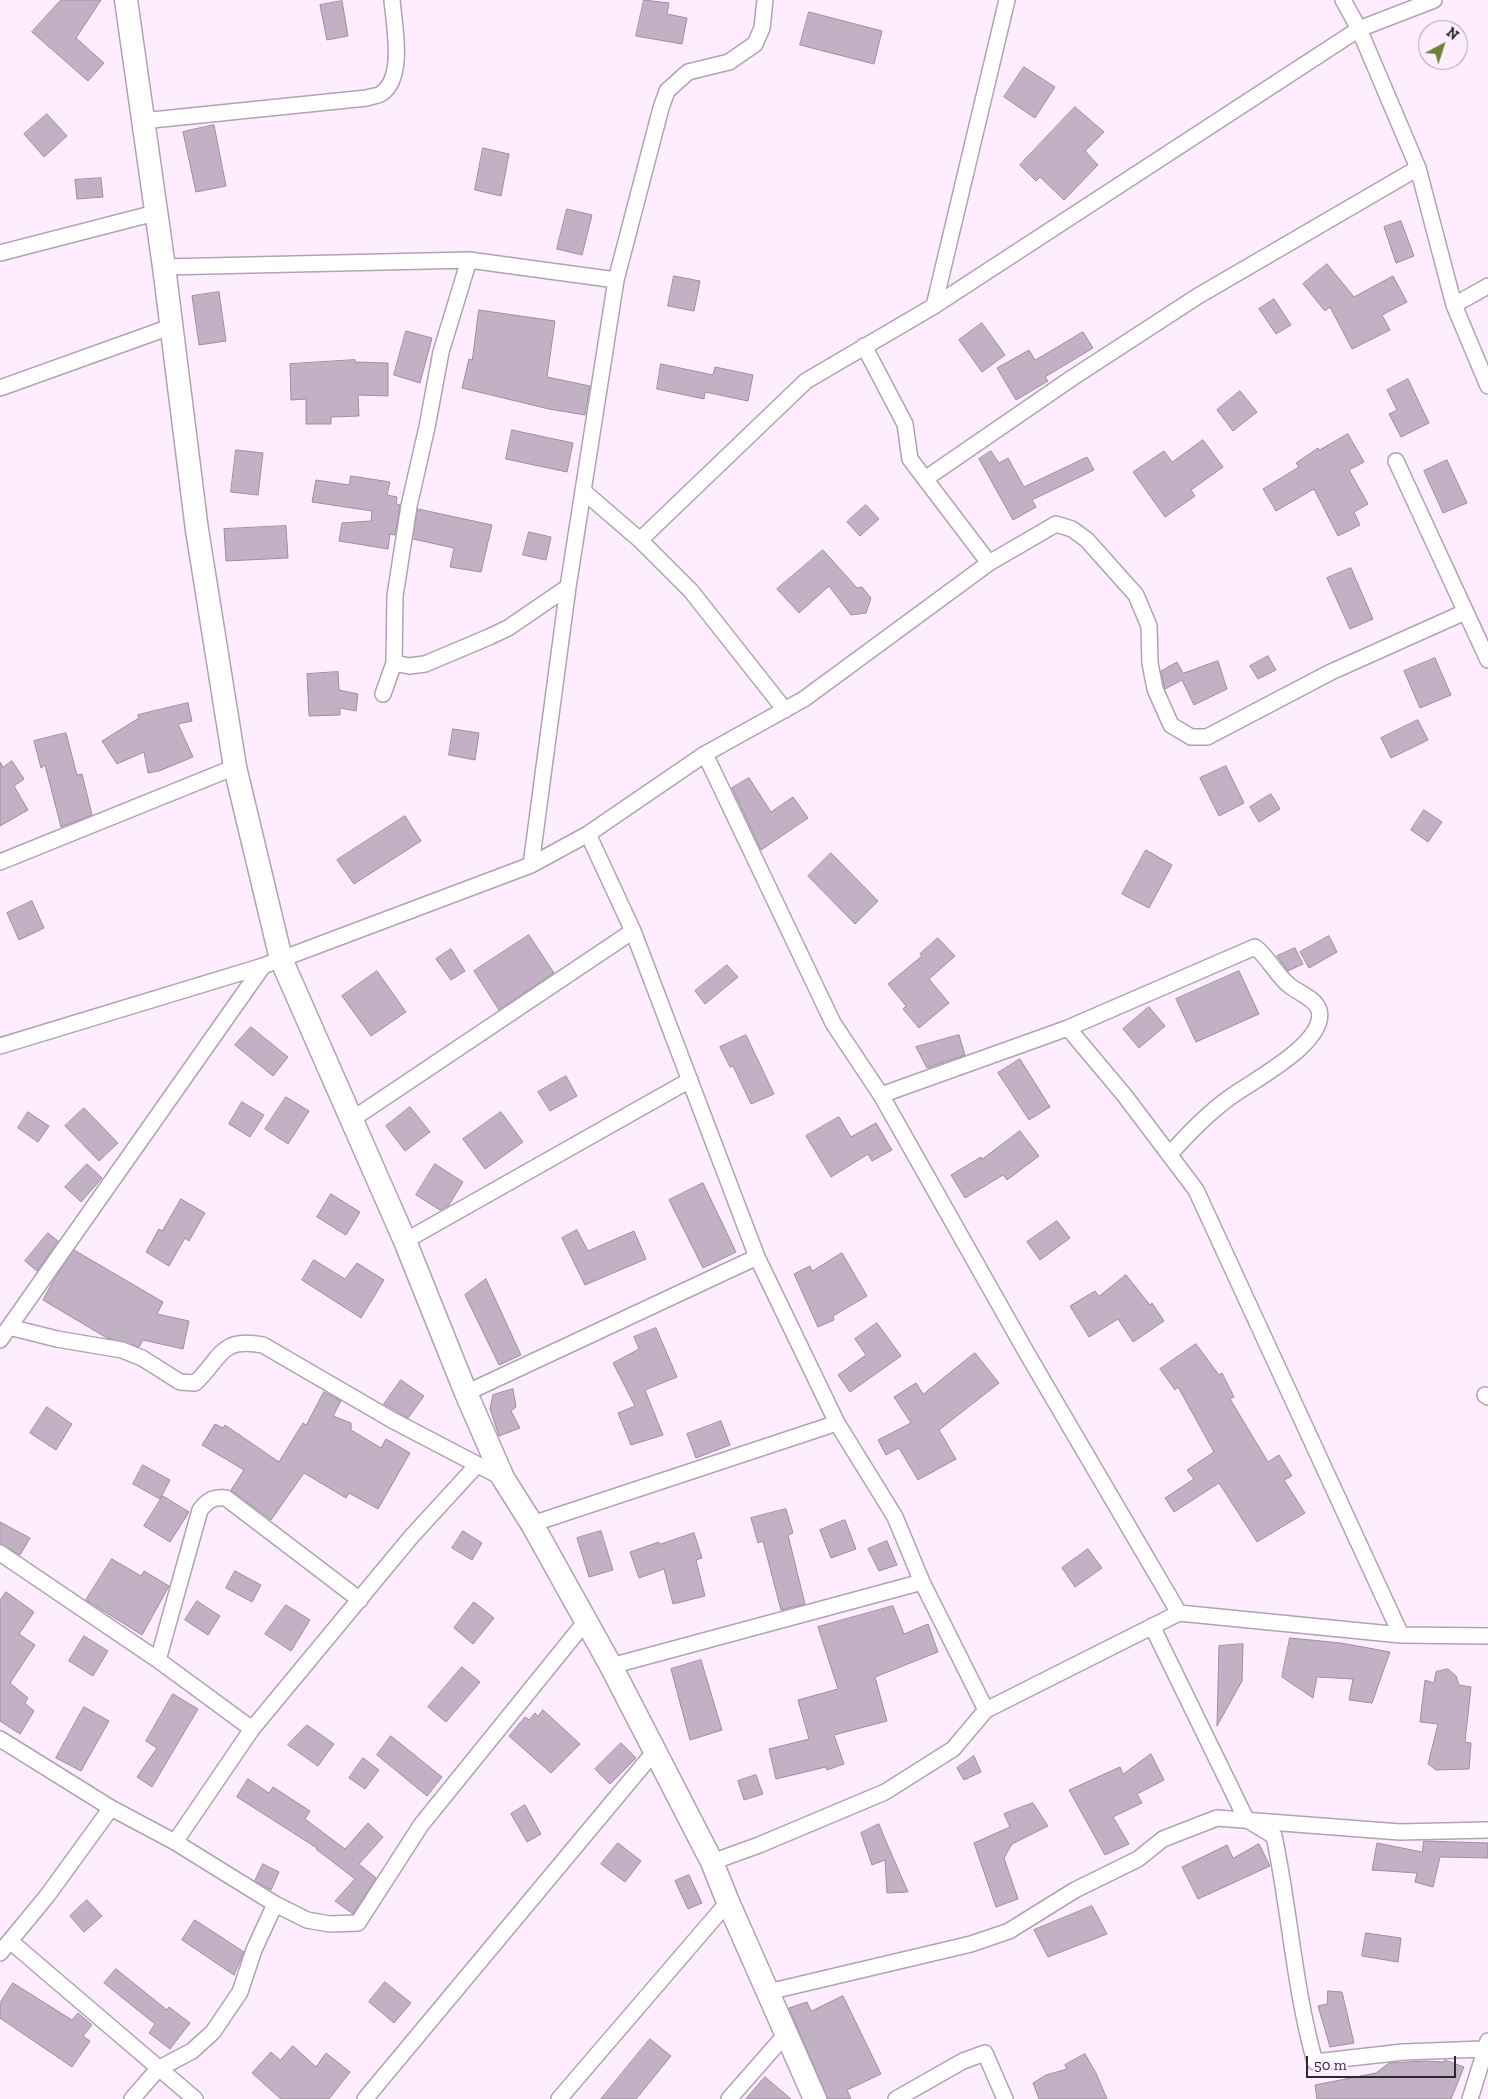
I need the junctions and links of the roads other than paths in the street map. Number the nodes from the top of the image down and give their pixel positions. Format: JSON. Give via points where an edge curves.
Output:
{"nodes":[{"id":1,"x":126,"y":0,"type":"edge"},
{"id":2,"x":392,"y":0,"type":"edge"},
{"id":3,"x":766,"y":0,"type":"edge"},
{"id":4,"x":1007,"y":0,"type":"edge"},
{"id":5,"x":1343,"y":0,"type":"edge"},
{"id":6,"x":1434,"y":0,"type":"edge"},
{"id":7,"x":1359,"y":29,"type":"junction"},
{"id":8,"x":142,"y":121,"type":"junction"},
{"id":9,"x":1418,"y":168,"type":"junction"},
{"id":10,"x":155,"y":213,"type":"junction"},
{"id":11,"x":0,"y":253,"type":"edge"},
{"id":12,"x":469,"y":260,"type":"junction"},
{"id":13,"x":164,"y":267,"type":"junction"},
{"id":14,"x":616,"y":280,"type":"junction"},
{"id":15,"x":1488,"y":286,"type":"edge"},
{"id":16,"x":934,"y":306,"type":"junction"},
{"id":17,"x":1454,"y":306,"type":"junction"},
{"id":18,"x":170,"y":327,"type":"junction"},
{"id":19,"x":864,"y":346,"type":"junction"},
{"id":20,"x":1488,"y":386,"type":"edge"},
{"id":21,"x":0,"y":388,"type":"edge"},
{"id":22,"x":1396,"y":461,"type":"dead end"},
{"id":23,"x":924,"y":479,"type":"junction"},
{"id":24,"x":583,"y":491,"type":"junction"},
{"id":25,"x":640,"y":540,"type":"junction"},
{"id":26,"x":989,"y":563,"type":"junction"},
{"id":27,"x":568,"y":587,"type":"junction"},
{"id":28,"x":1465,"y":612,"type":"junction"},
{"id":29,"x":1488,"y":660,"type":"edge"},
{"id":30,"x":394,"y":663,"type":"junction"},
{"id":31,"x":383,"y":694,"type":"dead end"},
{"id":32,"x":784,"y":710,"type":"junction"},
{"id":33,"x":705,"y":754,"type":"junction"},
{"id":34,"x":235,"y":767,"type":"junction"},
{"id":35,"x":588,"y":834,"type":"junction"},
{"id":36,"x":0,"y":862,"type":"edge"},
{"id":37,"x":531,"y":865,"type":"junction"},
{"id":38,"x":633,"y":931,"type":"junction"},
{"id":39,"x":272,"y":962,"type":"junction"},
{"id":40,"x":1068,"y":1028,"type":"junction"},
{"id":41,"x":0,"y":1046,"type":"edge"},
{"id":42,"x":690,"y":1080,"type":"junction"},
{"id":43,"x":881,"y":1095,"type":"junction"},
{"id":44,"x":351,"y":1120,"type":"junction"},
{"id":45,"x":1170,"y":1154,"type":"junction"},
{"id":46,"x":405,"y":1241,"type":"junction"},
{"id":47,"x":757,"y":1257,"type":"junction"},
{"id":48,"x":4,"y":1334,"type":"edge"},
{"id":49,"x":466,"y":1393,"type":"junction"},
{"id":50,"x":837,"y":1423,"type":"junction"},
{"id":51,"x":477,"y":1464,"type":"junction"},
{"id":52,"x":503,"y":1478,"type":"junction"},
{"id":53,"x":532,"y":1524,"type":"junction"},
{"id":54,"x":0,"y":1553,"type":"edge"},
{"id":55,"x":922,"y":1582,"type":"junction"},
{"id":56,"x":360,"y":1600,"type":"junction"},
{"id":57,"x":1179,"y":1613,"type":"junction"},
{"id":58,"x":586,"y":1621,"type":"junction"},
{"id":59,"x":1152,"y":1626,"type":"junction"},
{"id":60,"x":1401,"y":1635,"type":"junction"},
{"id":61,"x":1488,"y":1636,"type":"edge"},
{"id":62,"x":158,"y":1660,"type":"junction"},
{"id":63,"x":611,"y":1666,"type":"junction"},
{"id":64,"x":986,"y":1710,"type":"junction"},
{"id":65,"x":252,"y":1729,"type":"junction"},
{"id":66,"x":0,"y":1739,"type":"edge"},
{"id":67,"x":656,"y":1750,"type":"junction"},
{"id":68,"x":111,"y":1808,"type":"junction"},
{"id":69,"x":1246,"y":1819,"type":"junction"},
{"id":70,"x":1488,"y":1830,"type":"edge"},
{"id":71,"x":175,"y":1842,"type":"junction"},
{"id":72,"x":712,"y":1862,"type":"junction"},
{"id":73,"x":728,"y":1902,"type":"junction"},
{"id":74,"x":275,"y":1904,"type":"junction"},
{"id":75,"x":5,"y":1947,"type":"edge"},
{"id":76,"x":768,"y":1992,"type":"junction"},
{"id":77,"x":786,"y":2034,"type":"junction"},
{"id":78,"x":1486,"y":2045,"type":"edge"},
{"id":79,"x":158,"y":2069,"type":"junction"},
{"id":80,"x":132,"y":2099,"type":"edge"},
{"id":81,"x":195,"y":2099,"type":"edge"},
{"id":82,"x":365,"y":2099,"type":"edge"},
{"id":83,"x":560,"y":2099,"type":"edge"},
{"id":84,"x":729,"y":2099,"type":"edge"},
{"id":85,"x":815,"y":2099,"type":"edge"},
{"id":86,"x":896,"y":2099,"type":"edge"},
{"id":87,"x":1005,"y":2099,"type":"edge"},
{"id":88,"x":1470,"y":2099,"type":"edge"}],
"edges":[{"from":1,"to":8,"type":"street"},
{"from":2,"to":8,"type":"street","via":[[396,72],[382,94]]},
{"from":3,"to":14,"type":"street","via":[[762,28],[755,44],[729,62],[688,72],[667,91]]},
{"from":4,"to":16,"type":"street"},
{"from":5,"to":7,"type":"street"},
{"from":6,"to":7,"type":"street"},
{"from":7,"to":9,"type":"street"},
{"from":7,"to":16,"type":"street"},
{"from":8,"to":10,"type":"street"},
{"from":9,"to":17,"type":"street"},
{"from":9,"to":23,"type":"street","via":[[1198,296]]},
{"from":10,"to":11,"type":"street"},
{"from":10,"to":13,"type":"street"},
{"from":12,"to":13,"type":"street"},
{"from":12,"to":14,"type":"street"},
{"from":12,"to":30,"type":"street","via":[[441,352],[409,506],[395,596]]},
{"from":13,"to":18,"type":"street"},
{"from":14,"to":24,"type":"street"},
{"from":15,"to":17,"type":"street"},
{"from":16,"to":19,"type":"street"},
{"from":17,"to":20,"type":"street"},
{"from":18,"to":21,"type":"street"},
{"from":18,"to":34,"type":"street","via":[[197,530]]},
{"from":19,"to":23,"type":"street","via":[[905,424],[910,459]]},
{"from":19,"to":25,"type":"street","via":[[806,381]]},
{"from":22,"to":28,"type":"street"},
{"from":23,"to":26,"type":"street"},
{"from":24,"to":25,"type":"street"},
{"from":24,"to":27,"type":"street"},
{"from":25,"to":32,"type":"street","via":[[691,591]]},
{"from":26,"to":28,"type":"street","via":[[1056,524],[1072,529],[1087,540],[1136,595],[1150,626],[1150,663],[1155,689],[1171,725],[1191,737],[1207,737],[1331,672]]},
{"from":26,"to":32,"type":"street","via":[[804,699]]},
{"from":27,"to":30,"type":"street","via":[[508,628],[489,637],[425,664],[409,666]]},
{"from":27,"to":37,"type":"street"},
{"from":28,"to":29,"type":"street"},
{"from":30,"to":31,"type":"street"},
{"from":32,"to":33,"type":"street"},
{"from":33,"to":35,"type":"street"},
{"from":33,"to":43,"type":"street","via":[[833,1023]]},
{"from":34,"to":36,"type":"street"},
{"from":34,"to":39,"type":"street"},
{"from":35,"to":37,"type":"street"},
{"from":35,"to":38,"type":"street"},
{"from":37,"to":39,"type":"street"},
{"from":38,"to":42,"type":"street"},
{"from":38,"to":44,"type":"street"},
{"from":39,"to":41,"type":"street"},
{"from":39,"to":44,"type":"street"},
{"from":39,"to":48,"type":"street"},
{"from":40,"to":43,"type":"street"},
{"from":40,"to":45,"type":"street"},
{"from":40,"to":45,"type":"street","via":[[1255,947],[1289,986],[1314,1002],[1319,1009],[1320,1022],[1311,1038],[1283,1062],[1202,1119]]},
{"from":42,"to":46,"type":"street"},
{"from":42,"to":47,"type":"street"},
{"from":43,"to":57,"type":"street"},
{"from":44,"to":46,"type":"street"},
{"from":45,"to":60,"type":"street","via":[[1196,1190]]},
{"from":46,"to":49,"type":"street"},
{"from":47,"to":49,"type":"street"},
{"from":47,"to":50,"type":"street"},
{"from":48,"to":51,"type":"street","via":[[122,1350],[142,1358],[180,1382],[195,1383],[230,1345],[245,1342],[263,1345],[392,1420]]},
{"from":49,"to":52,"type":"street"},
{"from":50,"to":53,"type":"street"},
{"from":50,"to":55,"type":"street","via":[[894,1517]]},
{"from":51,"to":52,"type":"street"},
{"from":51,"to":56,"type":"street"},
{"from":52,"to":53,"type":"street"},
{"from":53,"to":58,"type":"street"},
{"from":54,"to":62,"type":"street"},
{"from":55,"to":63,"type":"street"},
{"from":55,"to":64,"type":"street"},
{"from":56,"to":62,"type":"street","via":[[226,1498],[214,1497],[200,1510]]},
{"from":56,"to":65,"type":"street"},
{"from":57,"to":59,"type":"street"},
{"from":57,"to":60,"type":"street"},
{"from":58,"to":63,"type":"street"},
{"from":58,"to":74,"type":"street","via":[[420,1825],[358,1923],[330,1924],[307,1920]]},
{"from":59,"to":64,"type":"street"},
{"from":59,"to":69,"type":"street"},
{"from":60,"to":61,"type":"street"},
{"from":62,"to":65,"type":"street"},
{"from":63,"to":67,"type":"street"},
{"from":64,"to":72,"type":"street","via":[[953,1749],[885,1792]]},
{"from":65,"to":71,"type":"street"},
{"from":66,"to":68,"type":"street"},
{"from":67,"to":72,"type":"street"},
{"from":67,"to":82,"type":"street"},
{"from":68,"to":71,"type":"street"},
{"from":68,"to":75,"type":"street"},
{"from":69,"to":70,"type":"street","via":[[1400,1832]]},
{"from":69,"to":76,"type":"street","via":[[1217,1818],[1164,1839],[1138,1859],[1075,1890],[1008,1931],[972,1944]]},
{"from":69,"to":78,"type":"street","via":[[1274,1836],[1306,2032],[1315,2062]]},
{"from":71,"to":74,"type":"street"},
{"from":72,"to":73,"type":"street"},
{"from":73,"to":76,"type":"street"},
{"from":73,"to":83,"type":"street"},
{"from":74,"to":79,"type":"street","via":[[254,1950],[240,1992],[213,2032],[192,2052]]},
{"from":75,"to":79,"type":"street"},
{"from":76,"to":77,"type":"street"},
{"from":77,"to":84,"type":"street"},
{"from":77,"to":85,"type":"street"},
{"from":78,"to":88,"type":"street"},
{"from":79,"to":80,"type":"street"},
{"from":79,"to":81,"type":"street"},
{"from":86,"to":87,"type":"street","via":[[963,2061],[985,2053]]}]}
